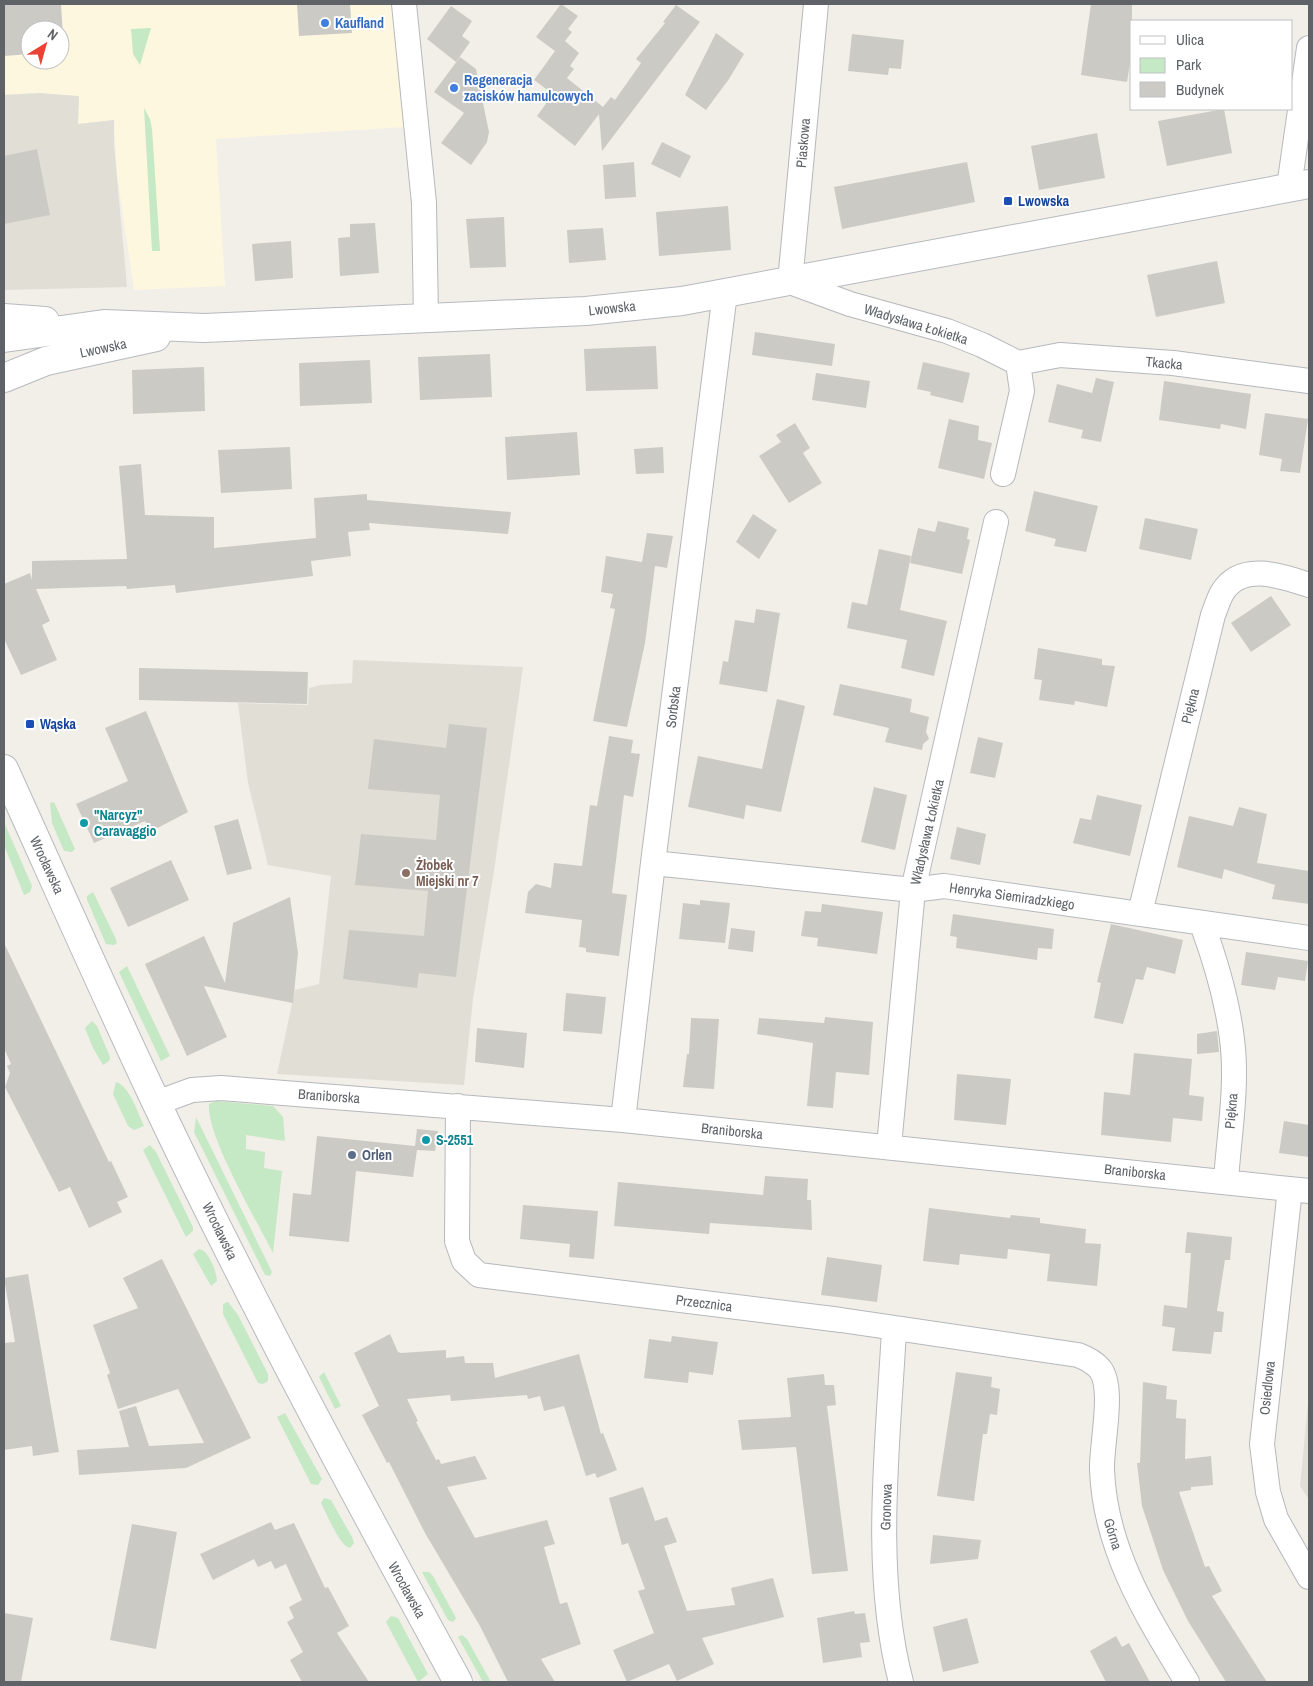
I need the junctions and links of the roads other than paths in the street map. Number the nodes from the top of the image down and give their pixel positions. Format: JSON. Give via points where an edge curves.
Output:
{"nodes":[{"id":1,"x":404,"y":4,"type":"edge"},
{"id":2,"x":816,"y":4,"type":"edge"},
{"id":3,"x":1309,"y":48,"type":"edge"},
{"id":4,"x":1299,"y":185,"type":"edge"},
{"id":5,"x":790,"y":282,"type":"junction"},
{"id":6,"x":725,"y":293,"type":"junction"},
{"id":7,"x":4,"y":318,"type":"edge"},
{"id":8,"x":426,"y":318,"type":"junction"},
{"id":9,"x":104,"y":324,"type":"junction"},
{"id":10,"x":204,"y":328,"type":"junction"},
{"id":11,"x":4,"y":338,"type":"edge"},
{"id":12,"x":1018,"y":364,"type":"junction"},
{"id":13,"x":4,"y":378,"type":"edge"},
{"id":14,"x":1309,"y":381,"type":"edge"},
{"id":15,"x":1003,"y":474,"type":"dead end"},
{"id":16,"x":996,"y":522,"type":"dead end"},
{"id":17,"x":1309,"y":584,"type":"edge"},
{"id":18,"x":4,"y":769,"type":"edge"},
{"id":19,"x":653,"y":863,"type":"junction"},
{"id":20,"x":913,"y":890,"type":"junction"},
{"id":21,"x":1140,"y":913,"type":"junction"},
{"id":22,"x":1202,"y":924,"type":"junction"},
{"id":23,"x":1309,"y":938,"type":"edge"},
{"id":24,"x":156,"y":1103,"type":"junction"},
{"id":25,"x":458,"y":1106,"type":"junction"},
{"id":26,"x":624,"y":1120,"type":"junction"},
{"id":27,"x":889,"y":1146,"type":"junction"},
{"id":28,"x":1226,"y":1181,"type":"junction"},
{"id":29,"x":1300,"y":1190,"type":"edge"},
{"id":30,"x":894,"y":1330,"type":"junction"},
{"id":31,"x":1101,"y":1370,"type":"joint"},
{"id":32,"x":1309,"y":1577,"type":"edge"},
{"id":33,"x":458,"y":1682,"type":"edge"},
{"id":34,"x":901,"y":1682,"type":"edge"},
{"id":35,"x":1187,"y":1682,"type":"edge"}],
"edges":[{"from":1,"to":8,"type":"street","via":[[424,203]]},
{"from":2,"to":5,"type":"street","name":"Piaskowa"},
{"from":3,"to":4,"type":"street"},
{"from":4,"to":5,"type":"street","name":"Lwowska"},
{"from":5,"to":6,"type":"street","name":"Lwowska"},
{"from":5,"to":12,"type":"street","name":"Władysława Łokietka","via":[[850,304],[947,331]]},
{"from":6,"to":8,"type":"street","name":"Lwowska","via":[[586,311]]},
{"from":6,"to":19,"type":"street","name":"Sorbska"},
{"from":7,"to":9,"type":"street"},
{"from":8,"to":10,"type":"street","name":"Lwowska"},
{"from":9,"to":10,"type":"street","name":"Lwowska"},
{"from":9,"to":11,"type":"street","name":"Lwowska"},
{"from":10,"to":13,"type":"street","name":"Lwowska","via":[[46,361]]},
{"from":12,"to":14,"type":"street","name":"Tkacka","via":[[1060,355],[1173,363]]},
{"from":12,"to":15,"type":"street","via":[[1022,391]]},
{"from":16,"to":20,"type":"street","name":"Władysława Łokietka"},
{"from":17,"to":21,"type":"street","name":"Piękna","via":[[1260,572],[1238,578],[1223,591],[1213,615]]},
{"from":18,"to":24,"type":"street","name":"Wrocławska"},
{"from":19,"to":20,"type":"street","name":"Henryka Siemiradzkiego"},
{"from":19,"to":26,"type":"street","name":"Sorbska"},
{"from":20,"to":21,"type":"street","name":"Henryka Siemiradzkiego","via":[[944,886]]},
{"from":20,"to":27,"type":"street","name":"Władysława Łokietka"},
{"from":21,"to":22,"type":"street","name":"Henryka Siemiradzkiego"},
{"from":22,"to":23,"type":"street","name":"Henryka Siemiradzkiego"},
{"from":22,"to":28,"type":"street","name":"Piękna","via":[[1220,974],[1232,1040],[1234,1087]]},
{"from":24,"to":25,"type":"street","name":"Braniborska","via":[[192,1090],[222,1088]]},
{"from":24,"to":33,"type":"street","name":"Wrocławska","via":[[353,1490]]},
{"from":25,"to":26,"type":"street","name":"Braniborska"},
{"from":25,"to":30,"type":"street","name":"Przecznica","via":[[457,1241],[464,1261],[479,1275],[841,1320]]},
{"from":26,"to":27,"type":"street","name":"Braniborska"},
{"from":27,"to":28,"type":"street","name":"Braniborska"},
{"from":28,"to":29,"type":"street","name":"Braniborska"},
{"from":29,"to":32,"type":"street","name":"Osiedlowa","via":[[1262,1444],[1268,1492],[1276,1519]]},
{"from":30,"to":31,"type":"street","name":"Przecznica","via":[[1078,1355]]},
{"from":30,"to":34,"type":"street","name":"Gronowa","via":[[885,1549],[888,1612]]},
{"from":31,"to":35,"type":"street","name":"Górna","via":[[1107,1389],[1102,1469],[1106,1518],[1142,1608]]}]}
